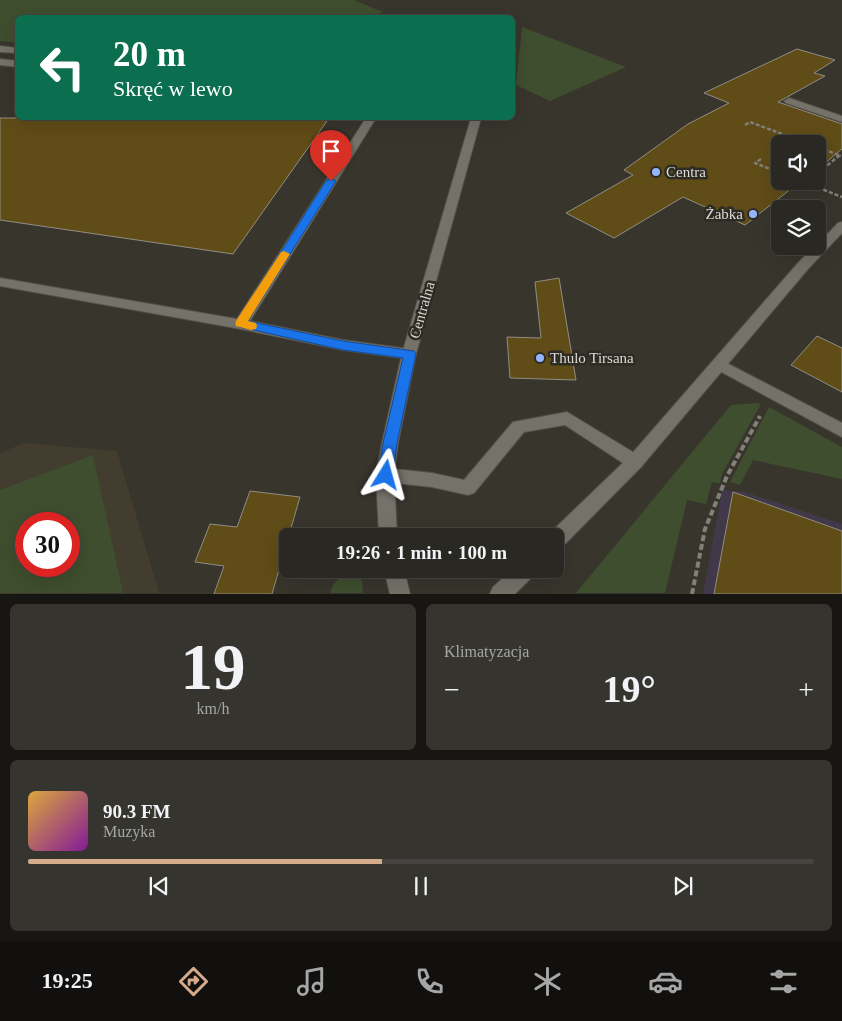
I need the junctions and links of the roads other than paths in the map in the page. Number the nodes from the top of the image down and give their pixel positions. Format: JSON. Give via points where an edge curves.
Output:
{"nodes":[{"id":1,"x":0,"y":49,"type":"edge"},
{"id":2,"x":15,"y":51,"type":"edge"},
{"id":3,"x":0,"y":62,"type":"edge"},
{"id":4,"x":15,"y":64,"type":"edge"},
{"id":5,"x":789,"y":102,"type":"dead end"},
{"id":6,"x":842,"y":119,"type":"edge"},
{"id":7,"x":370,"y":120,"type":"edge"},
{"id":8,"x":475,"y":120,"type":"edge"},
{"id":9,"x":842,"y":226,"type":"edge"},
{"id":10,"x":0,"y":282,"type":"edge"},
{"id":11,"x":240,"y":324,"type":"junction"},
{"id":12,"x":410,"y":354,"type":"junction"},
{"id":13,"x":719,"y":364,"type":"junction"},
{"id":14,"x":842,"y":431,"type":"edge"},
{"id":15,"x":635,"y":462,"type":"junction"},
{"id":16,"x":386,"y":475,"type":"junction"},
{"id":17,"x":387,"y":528,"type":"edge"},
{"id":18,"x":564,"y":532,"type":"edge"},
{"id":19,"x":396,"y":578,"type":"edge"},
{"id":20,"x":517,"y":578,"type":"edge"},
{"id":21,"x":400,"y":594,"type":"edge"},
{"id":22,"x":500,"y":594,"type":"edge"}],
"edges":[{"from":1,"to":2,"type":"street"},
{"from":3,"to":4,"type":"street"},
{"from":5,"to":6,"type":"street"},
{"from":7,"to":11,"type":"street"},
{"from":8,"to":12,"type":"street","name":"Centralna"},
{"from":9,"to":13,"type":"street"},
{"from":10,"to":11,"type":"street"},
{"from":11,"to":12,"type":"street","via":[[343,345]]},
{"from":12,"to":16,"type":"street","name":"Centralna"},
{"from":13,"to":14,"type":"street"},
{"from":13,"to":15,"type":"street"},
{"from":15,"to":16,"type":"street","via":[[567,418],[519,427],[468,488]]},
{"from":15,"to":18,"type":"street"},
{"from":16,"to":17,"type":"street","name":"Centralna"},
{"from":19,"to":21,"type":"street"},
{"from":20,"to":22,"type":"street"}]}
